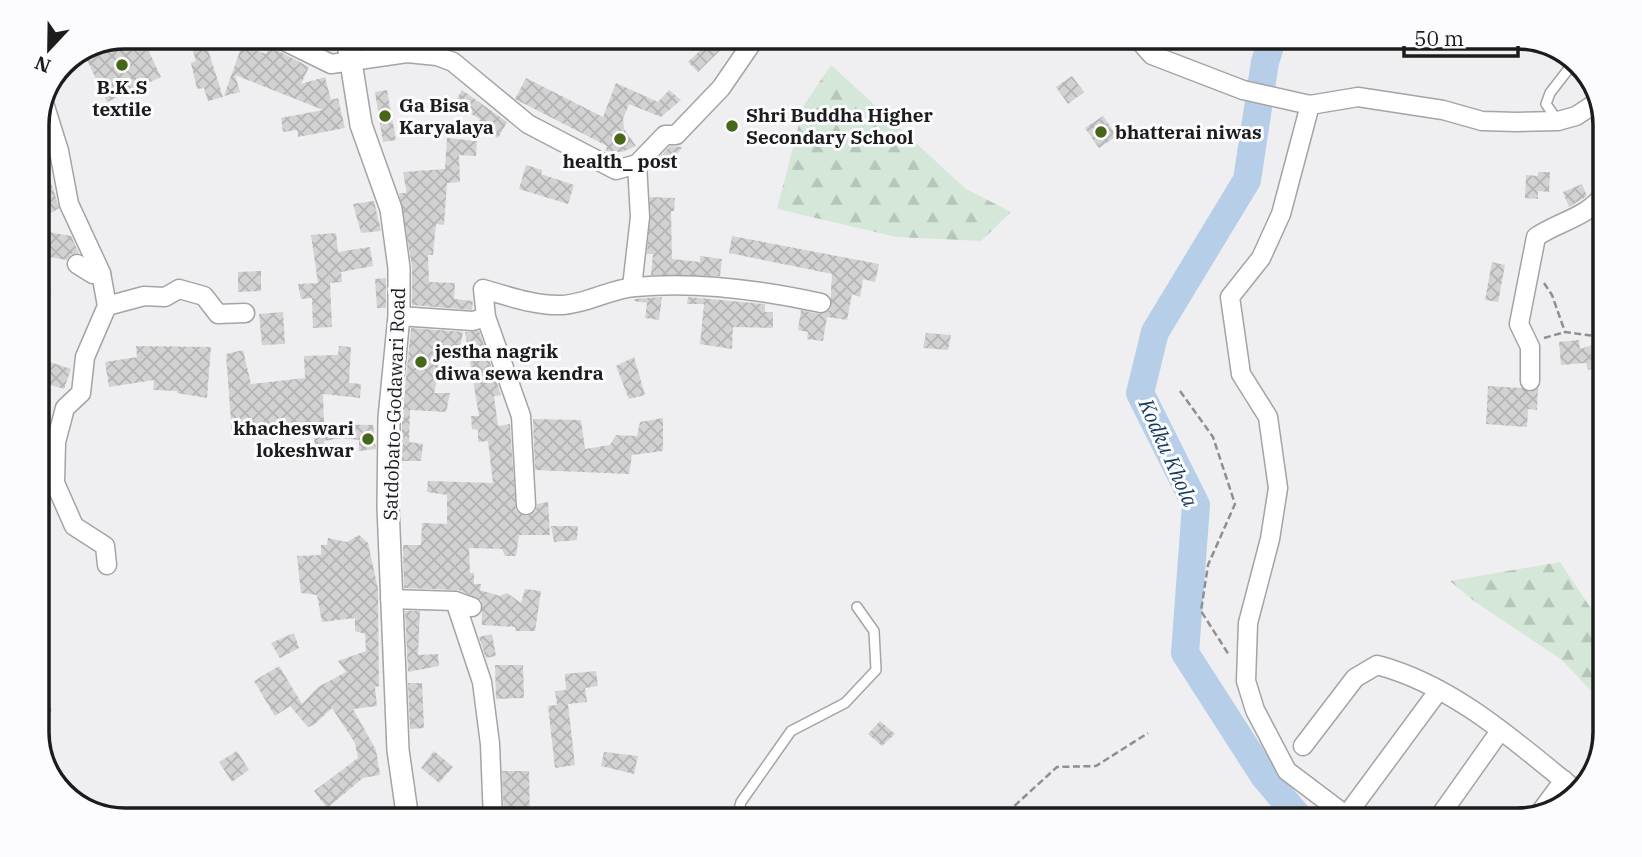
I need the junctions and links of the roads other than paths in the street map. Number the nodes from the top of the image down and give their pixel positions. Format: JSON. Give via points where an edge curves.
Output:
{"nodes":[{"id":1,"x":300,"y":49,"type":"edge"},
{"id":2,"x":348,"y":49,"type":"edge"},
{"id":3,"x":748,"y":49,"type":"edge"},
{"id":4,"x":1147,"y":49,"type":"edge"},
{"id":5,"x":350,"y":63,"type":"junction"},
{"id":6,"x":1568,"y":69,"type":"edge"},
{"id":7,"x":1310,"y":106,"type":"junction"},
{"id":8,"x":1591,"y":106,"type":"edge"},
{"id":9,"x":49,"y":119,"type":"edge"},
{"id":10,"x":1558,"y":121,"type":"junction"},
{"id":11,"x":637,"y":164,"type":"junction"},
{"id":12,"x":1593,"y":207,"type":"edge"},
{"id":13,"x":77,"y":264,"type":"dead end"},
{"id":14,"x":101,"y":273,"type":"junction"},
{"id":15,"x":632,"y":287,"type":"junction"},
{"id":16,"x":821,"y":303,"type":"dead end"},
{"id":17,"x":107,"y":306,"type":"junction"},
{"id":18,"x":245,"y":313,"type":"dead end"},
{"id":19,"x":399,"y":316,"type":"junction"},
{"id":20,"x":486,"y":317,"type":"junction"},
{"id":21,"x":1530,"y":380,"type":"dead end"},
{"id":22,"x":526,"y":505,"type":"dead end"},
{"id":23,"x":107,"y":565,"type":"dead end"},
{"id":24,"x":390,"y":599,"type":"junction"},
{"id":25,"x":857,"y":607,"type":"dead end"},
{"id":26,"x":1439,"y":690,"type":"junction"},
{"id":27,"x":1500,"y":731,"type":"junction"},
{"id":28,"x":1303,"y":746,"type":"dead end"},
{"id":29,"x":1564,"y":780,"type":"junction"},
{"id":30,"x":1570,"y":786,"type":"edge"},
{"id":31,"x":1549,"y":800,"type":"edge"},
{"id":32,"x":406,"y":808,"type":"edge"},
{"id":33,"x":493,"y":808,"type":"edge"},
{"id":34,"x":739,"y":808,"type":"edge"},
{"id":35,"x":1336,"y":808,"type":"edge"},
{"id":36,"x":1356,"y":808,"type":"edge"},
{"id":37,"x":1445,"y":808,"type":"edge"}],
"edges":[{"from":1,"to":5,"type":"street","via":[[331,64]]},
{"from":2,"to":5,"type":"street","name":"Satdobato-Godawari Road"},
{"from":3,"to":11,"type":"street","via":[[721,88],[676,135],[664,135]]},
{"from":4,"to":7,"type":"street","via":[[1243,90]]},
{"from":5,"to":11,"type":"street","via":[[408,53],[445,59],[528,124],[616,170]]},
{"from":5,"to":19,"type":"street","name":"Satdobato-Godawari Road","via":[[360,125],[391,209],[399,268]]},
{"from":6,"to":10,"type":"lane","via":[[1546,104]]},
{"from":7,"to":10,"type":"street","via":[[1358,97],[1482,121]]},
{"from":7,"to":35,"type":"street","via":[[1281,214],[1261,258],[1230,297],[1241,374],[1268,417],[1278,488],[1248,623],[1246,681],[1255,710],[1287,771]]},
{"from":8,"to":10,"type":"street"},
{"from":9,"to":14,"type":"street","via":[[69,204]]},
{"from":11,"to":15,"type":"street","via":[[640,217]]},
{"from":12,"to":21,"type":"street","via":[[1536,237],[1519,324],[1530,347]]},
{"from":13,"to":14,"type":"street","via":[[93,274]]},
{"from":14,"to":17,"type":"street"},
{"from":15,"to":16,"type":"street","via":[[770,292]]},
{"from":15,"to":20,"type":"street","via":[[563,305],[520,300],[483,289]]},
{"from":17,"to":18,"type":"street","via":[[144,296],[165,298],[179,289],[204,296],[218,314]]},
{"from":17,"to":23,"type":"street","via":[[85,357],[81,393],[65,408],[56,442],[55,474],[74,526],[105,546]]},
{"from":19,"to":20,"type":"street","via":[[473,321]]},
{"from":19,"to":24,"type":"street","name":"Satdobato-Godawari Road","via":[[389,418]]},
{"from":20,"to":22,"type":"street","via":[[521,416]]},
{"from":24,"to":32,"type":"street","name":"Satdobato-Godawari Road","via":[[398,750]]},
{"from":24,"to":33,"type":"street","via":[[463,604],[482,682]]},
{"from":25,"to":34,"type":"lane","via":[[874,631],[876,670],[845,703],[791,731]]},
{"from":26,"to":27,"type":"street"},
{"from":26,"to":28,"type":"street","via":[[1405,672],[1377,665],[1355,678]]},
{"from":26,"to":36,"type":"street"},
{"from":27,"to":29,"type":"street"},
{"from":27,"to":37,"type":"street"},
{"from":29,"to":30,"type":"street"},
{"from":29,"to":31,"type":"street"}]}
